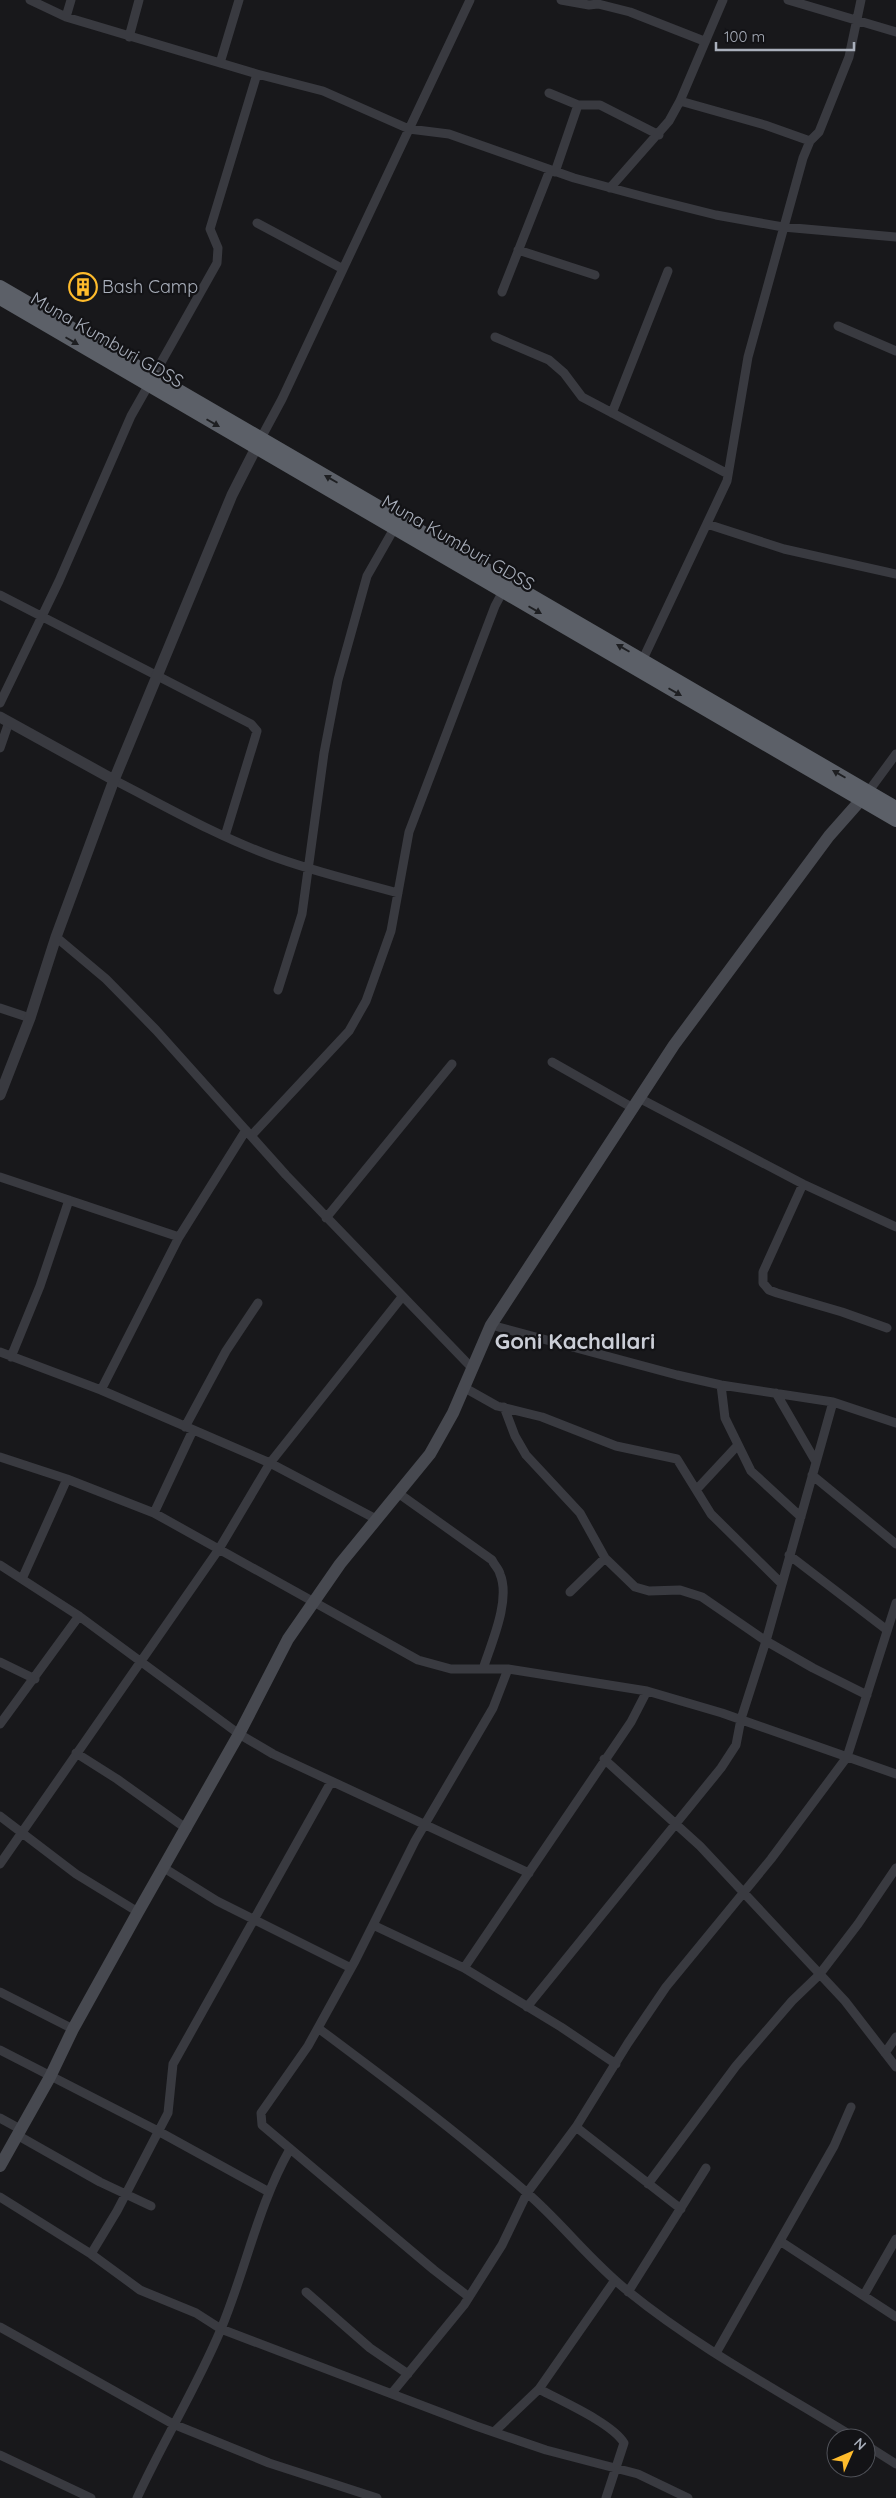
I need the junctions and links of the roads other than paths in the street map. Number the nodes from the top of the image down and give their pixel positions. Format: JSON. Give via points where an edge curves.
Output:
{"nodes":[{"id":1,"x":30,"y":0,"type":"edge"},
{"id":2,"x":71,"y":0,"type":"edge"},
{"id":3,"x":139,"y":0,"type":"edge"},
{"id":4,"x":239,"y":0,"type":"edge"},
{"id":5,"x":470,"y":0,"type":"edge"},
{"id":6,"x":561,"y":0,"type":"edge"},
{"id":7,"x":723,"y":0,"type":"edge"},
{"id":8,"x":788,"y":0,"type":"edge"},
{"id":9,"x":861,"y":0,"type":"edge"},
{"id":10,"x":66,"y":17,"type":"junction"},
{"id":11,"x":856,"y":20,"type":"junction"},
{"id":12,"x":896,"y":32,"type":"edge"},
{"id":13,"x":129,"y":37,"type":"junction"},
{"id":14,"x":704,"y":41,"type":"junction"},
{"id":15,"x":220,"y":63,"type":"junction"},
{"id":16,"x":257,"y":74,"type":"junction"},
{"id":17,"x":549,"y":93,"type":"dead end"},
{"id":18,"x":680,"y":101,"type":"junction"},
{"id":19,"x":578,"y":105,"type":"junction"},
{"id":20,"x":409,"y":129,"type":"junction"},
{"id":21,"x":659,"y":135,"type":"junction"},
{"id":22,"x":810,"y":141,"type":"junction"},
{"id":23,"x":552,"y":171,"type":"junction"},
{"id":24,"x":610,"y":188,"type":"junction"},
{"id":25,"x":257,"y":223,"type":"dead end"},
{"id":26,"x":783,"y":227,"type":"junction"},
{"id":27,"x":896,"y":237,"type":"edge"},
{"id":28,"x":518,"y":250,"type":"junction"},
{"id":29,"x":343,"y":269,"type":"junction"},
{"id":30,"x":668,"y":271,"type":"dead end"},
{"id":31,"x":595,"y":275,"type":"dead end"},
{"id":32,"x":502,"y":292,"type":"dead end"},
{"id":33,"x":0,"y":296,"type":"edge"},
{"id":34,"x":838,"y":326,"type":"dead end"},
{"id":35,"x":495,"y":337,"type":"dead end"},
{"id":36,"x":896,"y":351,"type":"edge"},
{"id":37,"x":151,"y":381,"type":"junction"},
{"id":38,"x":612,"y":413,"type":"junction"},
{"id":39,"x":258,"y":443,"type":"junction"},
{"id":40,"x":728,"y":474,"type":"junction"},
{"id":41,"x":707,"y":524,"type":"junction"},
{"id":42,"x":395,"y":527,"type":"junction"},
{"id":43,"x":896,"y":574,"type":"edge"},
{"id":44,"x":503,"y":591,"type":"junction"},
{"id":45,"x":0,"y":595,"type":"edge"},
{"id":46,"x":42,"y":617,"type":"junction"},
{"id":47,"x":643,"y":659,"type":"junction"},
{"id":48,"x":157,"y":677,"type":"junction"},
{"id":49,"x":0,"y":703,"type":"edge"},
{"id":50,"x":4,"y":719,"type":"edge"},
{"id":51,"x":0,"y":748,"type":"edge"},
{"id":52,"x":896,"y":754,"type":"edge"},
{"id":53,"x":114,"y":780,"type":"junction"},
{"id":54,"x":865,"y":796,"type":"junction"},
{"id":55,"x":896,"y":808,"type":"edge"},
{"id":56,"x":896,"y":820,"type":"edge"},
{"id":57,"x":225,"y":836,"type":"junction"},
{"id":58,"x":308,"y":869,"type":"junction"},
{"id":59,"x":398,"y":893,"type":"junction"},
{"id":60,"x":56,"y":937,"type":"junction"},
{"id":61,"x":278,"y":990,"type":"dead end"},
{"id":62,"x":0,"y":1008,"type":"edge"},
{"id":63,"x":30,"y":1018,"type":"junction"},
{"id":64,"x":552,"y":1062,"type":"dead end"},
{"id":65,"x":452,"y":1064,"type":"dead end"},
{"id":66,"x":0,"y":1095,"type":"edge"},
{"id":67,"x":636,"y":1103,"type":"junction"},
{"id":68,"x":248,"y":1133,"type":"junction"},
{"id":69,"x":0,"y":1177,"type":"edge"},
{"id":70,"x":803,"y":1184,"type":"junction"},
{"id":71,"x":69,"y":1200,"type":"junction"},
{"id":72,"x":326,"y":1218,"type":"junction"},
{"id":73,"x":896,"y":1227,"type":"edge"},
{"id":74,"x":178,"y":1237,"type":"junction"},
{"id":75,"x":402,"y":1297,"type":"junction"},
{"id":76,"x":258,"y":1303,"type":"dead end"},
{"id":77,"x":491,"y":1325,"type":"junction"},
{"id":78,"x":886,"y":1328,"type":"dead end"},
{"id":79,"x":0,"y":1352,"type":"edge"},
{"id":80,"x":11,"y":1356,"type":"junction"},
{"id":81,"x":471,"y":1367,"type":"junction"},
{"id":82,"x":720,"y":1385,"type":"junction"},
{"id":83,"x":465,"y":1388,"type":"junction"},
{"id":84,"x":101,"y":1390,"type":"junction"},
{"id":85,"x":776,"y":1393,"type":"junction"},
{"id":86,"x":833,"y":1402,"type":"junction"},
{"id":87,"x":504,"y":1407,"type":"junction"},
{"id":88,"x":896,"y":1422,"type":"edge"},
{"id":89,"x":189,"y":1428,"type":"junction"},
{"id":90,"x":737,"y":1446,"type":"junction"},
{"id":91,"x":0,"y":1457,"type":"edge"},
{"id":92,"x":816,"y":1462,"type":"junction"},
{"id":93,"x":270,"y":1463,"type":"junction"},
{"id":94,"x":812,"y":1475,"type":"junction"},
{"id":95,"x":67,"y":1479,"type":"junction"},
{"id":96,"x":697,"y":1489,"type":"junction"},
{"id":97,"x":398,"y":1493,"type":"junction"},
{"id":98,"x":154,"y":1513,"type":"junction"},
{"id":99,"x":801,"y":1516,"type":"junction"},
{"id":100,"x":376,"y":1519,"type":"junction"},
{"id":101,"x":896,"y":1544,"type":"edge"},
{"id":102,"x":219,"y":1549,"type":"junction"},
{"id":103,"x":789,"y":1555,"type":"junction"},
{"id":104,"x":605,"y":1558,"type":"junction"},
{"id":105,"x":0,"y":1564,"type":"edge"},
{"id":106,"x":22,"y":1578,"type":"junction"},
{"id":107,"x":782,"y":1584,"type":"junction"},
{"id":108,"x":570,"y":1592,"type":"dead end"},
{"id":109,"x":313,"y":1602,"type":"junction"},
{"id":110,"x":896,"y":1603,"type":"edge"},
{"id":111,"x":79,"y":1616,"type":"junction"},
{"id":112,"x":888,"y":1630,"type":"junction"},
{"id":113,"x":766,"y":1641,"type":"junction"},
{"id":114,"x":0,"y":1662,"type":"edge"},
{"id":115,"x":139,"y":1662,"type":"junction"},
{"id":116,"x":483,"y":1669,"type":"junction"},
{"id":117,"x":508,"y":1669,"type":"junction"},
{"id":118,"x":34,"y":1679,"type":"junction"},
{"id":119,"x":647,"y":1691,"type":"junction"},
{"id":120,"x":867,"y":1695,"type":"junction"},
{"id":121,"x":741,"y":1719,"type":"junction"},
{"id":122,"x":0,"y":1724,"type":"edge"},
{"id":123,"x":239,"y":1734,"type":"junction"},
{"id":124,"x":76,"y":1753,"type":"junction"},
{"id":125,"x":848,"y":1757,"type":"junction"},
{"id":126,"x":604,"y":1759,"type":"junction"},
{"id":127,"x":896,"y":1774,"type":"edge"},
{"id":128,"x":332,"y":1782,"type":"junction"},
{"id":129,"x":0,"y":1816,"type":"edge"},
{"id":130,"x":425,"y":1823,"type":"junction"},
{"id":131,"x":675,"y":1823,"type":"junction"},
{"id":132,"x":187,"y":1830,"type":"junction"},
{"id":133,"x":21,"y":1831,"type":"junction"},
{"id":134,"x":0,"y":1864,"type":"edge"},
{"id":135,"x":164,"y":1868,"type":"junction"},
{"id":136,"x":896,"y":1868,"type":"edge"},
{"id":137,"x":529,"y":1873,"type":"junction"},
{"id":138,"x":743,"y":1893,"type":"junction"},
{"id":139,"x":138,"y":1912,"type":"junction"},
{"id":140,"x":255,"y":1919,"type":"junction"},
{"id":141,"x":373,"y":1925,"type":"junction"},
{"id":142,"x":351,"y":1968,"type":"junction"},
{"id":143,"x":464,"y":1968,"type":"junction"},
{"id":144,"x":819,"y":1975,"type":"junction"},
{"id":145,"x":0,"y":1992,"type":"edge"},
{"id":146,"x":527,"y":2007,"type":"junction"},
{"id":147,"x":318,"y":2028,"type":"junction"},
{"id":148,"x":73,"y":2029,"type":"junction"},
{"id":149,"x":896,"y":2037,"type":"edge"},
{"id":150,"x":0,"y":2050,"type":"edge"},
{"id":151,"x":885,"y":2053,"type":"junction"},
{"id":152,"x":616,"y":2064,"type":"junction"},
{"id":153,"x":896,"y":2067,"type":"edge"},
{"id":154,"x":50,"y":2077,"type":"junction"},
{"id":155,"x":851,"y":2107,"type":"dead end"},
{"id":156,"x":0,"y":2118,"type":"edge"},
{"id":157,"x":576,"y":2127,"type":"junction"},
{"id":158,"x":158,"y":2130,"type":"junction"},
{"id":159,"x":19,"y":2132,"type":"junction"},
{"id":160,"x":290,"y":2149,"type":"junction"},
{"id":161,"x":0,"y":2166,"type":"edge"},
{"id":162,"x":706,"y":2168,"type":"dead end"},
{"id":163,"x":648,"y":2184,"type":"junction"},
{"id":164,"x":269,"y":2192,"type":"junction"},
{"id":165,"x":528,"y":2193,"type":"junction"},
{"id":166,"x":126,"y":2194,"type":"junction"},
{"id":167,"x":0,"y":2197,"type":"edge"},
{"id":168,"x":151,"y":2206,"type":"dead end"},
{"id":169,"x":681,"y":2209,"type":"junction"},
{"id":170,"x":896,"y":2239,"type":"edge"},
{"id":171,"x":780,"y":2240,"type":"junction"},
{"id":172,"x":91,"y":2254,"type":"junction"},
{"id":173,"x":615,"y":2280,"type":"junction"},
{"id":174,"x":306,"y":2292,"type":"dead end"},
{"id":175,"x":628,"y":2292,"type":"junction"},
{"id":176,"x":864,"y":2296,"type":"junction"},
{"id":177,"x":469,"y":2297,"type":"junction"},
{"id":178,"x":896,"y":2317,"type":"edge"},
{"id":179,"x":0,"y":2326,"type":"edge"},
{"id":180,"x":221,"y":2329,"type":"junction"},
{"id":181,"x":716,"y":2353,"type":"junction"},
{"id":182,"x":408,"y":2374,"type":"junction"},
{"id":183,"x":539,"y":2389,"type":"junction"},
{"id":184,"x":392,"y":2393,"type":"junction"},
{"id":185,"x":173,"y":2424,"type":"junction"},
{"id":186,"x":839,"y":2428,"type":"edge"},
{"id":187,"x":494,"y":2432,"type":"junction"},
{"id":188,"x":876,"y":2451,"type":"edge"},
{"id":189,"x":0,"y":2455,"type":"edge"},
{"id":190,"x":896,"y":2464,"type":"edge"},
{"id":191,"x":616,"y":2468,"type":"junction"},
{"id":192,"x":91,"y":2498,"type":"edge"},
{"id":193,"x":136,"y":2498,"type":"edge"},
{"id":194,"x":377,"y":2498,"type":"edge"},
{"id":195,"x":606,"y":2498,"type":"edge"},
{"id":196,"x":688,"y":2498,"type":"edge"}],
"edges":[{"from":1,"to":10,"type":"street"},
{"from":2,"to":10,"type":"street"},
{"from":3,"to":13,"type":"street"},
{"from":4,"to":15,"type":"street"},
{"from":5,"to":20,"type":"street"},
{"from":6,"to":14,"type":"street","via":[[630,12]]},
{"from":7,"to":14,"type":"street"},
{"from":8,"to":11,"type":"street"},
{"from":9,"to":11,"type":"street"},
{"from":10,"to":13,"type":"street"},
{"from":11,"to":12,"type":"street"},
{"from":11,"to":22,"type":"street","via":[[849,57],[819,132]]},
{"from":13,"to":15,"type":"street"},
{"from":14,"to":18,"type":"street"},
{"from":15,"to":16,"type":"street"},
{"from":16,"to":20,"type":"street","via":[[323,91]]},
{"from":16,"to":37,"type":"street","via":[[210,229],[218,248],[217,263]]},
{"from":17,"to":19,"type":"street"},
{"from":18,"to":21,"type":"street"},
{"from":18,"to":22,"type":"street"},
{"from":19,"to":21,"type":"street","via":[[600,105]]},
{"from":19,"to":23,"type":"street"},
{"from":20,"to":23,"type":"street","via":[[449,134]]},
{"from":20,"to":29,"type":"street"},
{"from":21,"to":24,"type":"street"},
{"from":22,"to":26,"type":"street"},
{"from":23,"to":24,"type":"street"},
{"from":23,"to":28,"type":"street"},
{"from":24,"to":26,"type":"street","via":[[716,215]]},
{"from":25,"to":29,"type":"street"},
{"from":26,"to":27,"type":"street"},
{"from":26,"to":40,"type":"street","via":[[748,357]]},
{"from":28,"to":31,"type":"street"},
{"from":28,"to":32,"type":"street"},
{"from":29,"to":39,"type":"street"},
{"from":30,"to":38,"type":"street"},
{"from":33,"to":37,"type":"highway","name":"Muna Kumburi GDSS"},
{"from":34,"to":36,"type":"street"},
{"from":35,"to":38,"type":"street","via":[[550,360],[582,397]]},
{"from":37,"to":39,"type":"highway","name":"Muna Kumburi GDSS"},
{"from":37,"to":46,"type":"street","via":[[131,416]]},
{"from":38,"to":40,"type":"street"},
{"from":39,"to":42,"type":"highway","name":"Muna Kumburi GDSS"},
{"from":47,"to":39,"type":"highway","name":"Muna Kumburi GDSS","one_way":true},
{"from":39,"to":48,"type":"street","via":[[232,495]]},
{"from":40,"to":41,"type":"street"},
{"from":41,"to":43,"type":"street","via":[[784,549]]},
{"from":41,"to":47,"type":"street"},
{"from":42,"to":44,"type":"highway","name":"Muna Kumburi GDSS"},
{"from":42,"to":58,"type":"street","via":[[367,576],[338,680]]},
{"from":44,"to":54,"type":"highway","name":"Muna Kumburi GDSS","one_way":true},
{"from":44,"to":59,"type":"street","via":[[494,606],[409,832]]},
{"from":45,"to":46,"type":"street"},
{"from":46,"to":48,"type":"street"},
{"from":46,"to":49,"type":"street"},
{"from":54,"to":47,"type":"highway","name":"Muna Kumburi GDSS","one_way":true},
{"from":48,"to":53,"type":"street"},
{"from":48,"to":57,"type":"street","via":[[236,715],[257,731]]},
{"from":50,"to":51,"type":"street"},
{"from":50,"to":53,"type":"street"},
{"from":52,"to":54,"type":"street"},
{"from":53,"to":57,"type":"street"},
{"from":53,"to":60,"type":"street"},
{"from":54,"to":55,"type":"highway","name":"Muna Kumburi GDSS"},
{"from":54,"to":56,"type":"highway","name":"Muna Kumburi GDSS"},
{"from":54,"to":67,"type":"main road","via":[[817,852],[679,1038]]},
{"from":57,"to":58,"type":"street"},
{"from":58,"to":59,"type":"street"},
{"from":58,"to":61,"type":"street","via":[[302,914]]},
{"from":59,"to":68,"type":"street","via":[[391,931],[360,1015],[349,1031]]},
{"from":60,"to":63,"type":"street"},
{"from":60,"to":68,"type":"street","via":[[106,979],[156,1030]]},
{"from":62,"to":63,"type":"street"},
{"from":63,"to":66,"type":"street"},
{"from":64,"to":67,"type":"street"},
{"from":65,"to":72,"type":"street"},
{"from":67,"to":70,"type":"street"},
{"from":67,"to":77,"type":"main road"},
{"from":68,"to":72,"type":"street"},
{"from":68,"to":74,"type":"street"},
{"from":69,"to":71,"type":"street"},
{"from":70,"to":73,"type":"street"},
{"from":70,"to":78,"type":"street","via":[[763,1272],[763,1283],[777,1293]]},
{"from":71,"to":74,"type":"street"},
{"from":71,"to":80,"type":"street","via":[[40,1286]]},
{"from":72,"to":75,"type":"street"},
{"from":74,"to":84,"type":"street"},
{"from":75,"to":81,"type":"street"},
{"from":75,"to":93,"type":"street"},
{"from":76,"to":89,"type":"street","via":[[226,1351]]},
{"from":77,"to":81,"type":"main road"},
{"from":77,"to":82,"type":"street"},
{"from":79,"to":80,"type":"street"},
{"from":80,"to":84,"type":"street"},
{"from":81,"to":83,"type":"main road"},
{"from":82,"to":85,"type":"street"},
{"from":82,"to":90,"type":"street","via":[[725,1418]]},
{"from":83,"to":87,"type":"street"},
{"from":83,"to":97,"type":"main road","via":[[430,1454]]},
{"from":84,"to":89,"type":"street"},
{"from":85,"to":86,"type":"street"},
{"from":85,"to":92,"type":"street"},
{"from":86,"to":88,"type":"street"},
{"from":86,"to":92,"type":"street"},
{"from":87,"to":96,"type":"street","via":[[542,1416],[616,1446],[677,1459]]},
{"from":87,"to":104,"type":"street","via":[[526,1456],[580,1513]]},
{"from":89,"to":93,"type":"street"},
{"from":89,"to":98,"type":"street"},
{"from":90,"to":96,"type":"street"},
{"from":90,"to":99,"type":"street","via":[[752,1471]]},
{"from":91,"to":95,"type":"street"},
{"from":92,"to":94,"type":"street"},
{"from":93,"to":100,"type":"street"},
{"from":93,"to":102,"type":"street"},
{"from":94,"to":99,"type":"street"},
{"from":94,"to":101,"type":"street"},
{"from":95,"to":98,"type":"street"},
{"from":95,"to":106,"type":"street"},
{"from":96,"to":107,"type":"street","via":[[711,1514]]},
{"from":97,"to":100,"type":"main road"},
{"from":97,"to":116,"type":"street","via":[[492,1560],[501,1574],[504,1592],[500,1617]]},
{"from":98,"to":102,"type":"street"},
{"from":99,"to":103,"type":"street"},
{"from":100,"to":109,"type":"main road"},
{"from":102,"to":109,"type":"street"},
{"from":102,"to":115,"type":"street"},
{"from":103,"to":107,"type":"street"},
{"from":103,"to":112,"type":"street"},
{"from":104,"to":108,"type":"street"},
{"from":104,"to":113,"type":"street","via":[[635,1587],[649,1591],[680,1590],[702,1597]]},
{"from":105,"to":106,"type":"street"},
{"from":106,"to":111,"type":"street"},
{"from":107,"to":113,"type":"street"},
{"from":109,"to":116,"type":"street","via":[[418,1660],[451,1669]]},
{"from":109,"to":123,"type":"main road","via":[[288,1639]]},
{"from":110,"to":112,"type":"street"},
{"from":111,"to":115,"type":"street"},
{"from":111,"to":118,"type":"street"},
{"from":112,"to":120,"type":"street"},
{"from":113,"to":120,"type":"street"},
{"from":113,"to":121,"type":"street"},
{"from":114,"to":118,"type":"street"},
{"from":115,"to":123,"type":"street"},
{"from":115,"to":124,"type":"street"},
{"from":116,"to":117,"type":"street"},
{"from":117,"to":119,"type":"street"},
{"from":117,"to":130,"type":"street","via":[[493,1708]]},
{"from":118,"to":122,"type":"street"},
{"from":119,"to":121,"type":"street"},
{"from":119,"to":126,"type":"street","via":[[631,1722]]},
{"from":120,"to":125,"type":"street"},
{"from":121,"to":125,"type":"street"},
{"from":121,"to":131,"type":"street","via":[[736,1745]]},
{"from":123,"to":128,"type":"street"},
{"from":123,"to":132,"type":"main road"},
{"from":124,"to":132,"type":"street"},
{"from":124,"to":133,"type":"street"},
{"from":125,"to":127,"type":"street"},
{"from":125,"to":138,"type":"street"},
{"from":126,"to":131,"type":"street"},
{"from":126,"to":137,"type":"street"},
{"from":128,"to":130,"type":"street"},
{"from":128,"to":140,"type":"street"},
{"from":129,"to":133,"type":"street"},
{"from":130,"to":137,"type":"street"},
{"from":130,"to":141,"type":"street"},
{"from":131,"to":138,"type":"street"},
{"from":131,"to":146,"type":"street"},
{"from":132,"to":135,"type":"main road"},
{"from":133,"to":134,"type":"street"},
{"from":133,"to":139,"type":"street","via":[[76,1874]]},
{"from":135,"to":139,"type":"main road"},
{"from":135,"to":140,"type":"street","via":[[217,1901]]},
{"from":136,"to":144,"type":"street"},
{"from":137,"to":143,"type":"street"},
{"from":138,"to":144,"type":"street"},
{"from":138,"to":152,"type":"street","via":[[666,1987]]},
{"from":139,"to":148,"type":"main road"},
{"from":140,"to":142,"type":"street"},
{"from":140,"to":158,"type":"street","via":[[173,2064],[168,2113]]},
{"from":141,"to":142,"type":"street"},
{"from":141,"to":143,"type":"street"},
{"from":142,"to":147,"type":"street"},
{"from":143,"to":146,"type":"street"},
{"from":144,"to":151,"type":"street","via":[[845,2001]]},
{"from":144,"to":163,"type":"street","via":[[736,2066]]},
{"from":145,"to":148,"type":"street"},
{"from":146,"to":152,"type":"street"},
{"from":147,"to":160,"type":"street","via":[[261,2113],[262,2125]]},
{"from":147,"to":165,"type":"street"},
{"from":148,"to":154,"type":"main road"},
{"from":149,"to":151,"type":"street"},
{"from":150,"to":154,"type":"street"},
{"from":151,"to":153,"type":"street"},
{"from":152,"to":157,"type":"street"},
{"from":154,"to":158,"type":"street"},
{"from":154,"to":159,"type":"main road"},
{"from":155,"to":171,"type":"street","via":[[834,2146]]},
{"from":156,"to":159,"type":"street"},
{"from":157,"to":163,"type":"street"},
{"from":157,"to":165,"type":"street"},
{"from":158,"to":164,"type":"street"},
{"from":158,"to":166,"type":"street"},
{"from":159,"to":161,"type":"main road"},
{"from":159,"to":166,"type":"street"},
{"from":160,"to":164,"type":"street"},
{"from":160,"to":177,"type":"street"},
{"from":162,"to":169,"type":"street"},
{"from":163,"to":169,"type":"street"},
{"from":164,"to":180,"type":"street"},
{"from":165,"to":173,"type":"street"},
{"from":165,"to":177,"type":"street","via":[[502,2245]]},
{"from":166,"to":168,"type":"street"},
{"from":166,"to":172,"type":"street"},
{"from":167,"to":172,"type":"street"},
{"from":169,"to":175,"type":"street"},
{"from":170,"to":176,"type":"street"},
{"from":171,"to":176,"type":"street"},
{"from":171,"to":181,"type":"street"},
{"from":172,"to":180,"type":"street","via":[[140,2290],[196,2313]]},
{"from":173,"to":175,"type":"street"},
{"from":173,"to":183,"type":"street"},
{"from":174,"to":182,"type":"street","via":[[370,2348]]},
{"from":175,"to":181,"type":"street"},
{"from":176,"to":178,"type":"street"},
{"from":177,"to":182,"type":"street"},
{"from":179,"to":185,"type":"street"},
{"from":180,"to":184,"type":"street"},
{"from":180,"to":185,"type":"street"},
{"from":181,"to":186,"type":"street"},
{"from":182,"to":184,"type":"street"},
{"from":183,"to":187,"type":"street"},
{"from":183,"to":191,"type":"street","via":[[610,2428],[621,2438],[624,2443]]},
{"from":184,"to":187,"type":"street"},
{"from":185,"to":193,"type":"street"},
{"from":185,"to":194,"type":"street","via":[[269,2463]]},
{"from":187,"to":191,"type":"street","via":[[546,2450]]},
{"from":188,"to":190,"type":"street"},
{"from":189,"to":192,"type":"street"},
{"from":191,"to":195,"type":"street"},
{"from":191,"to":196,"type":"street","via":[[638,2474]]}]}
